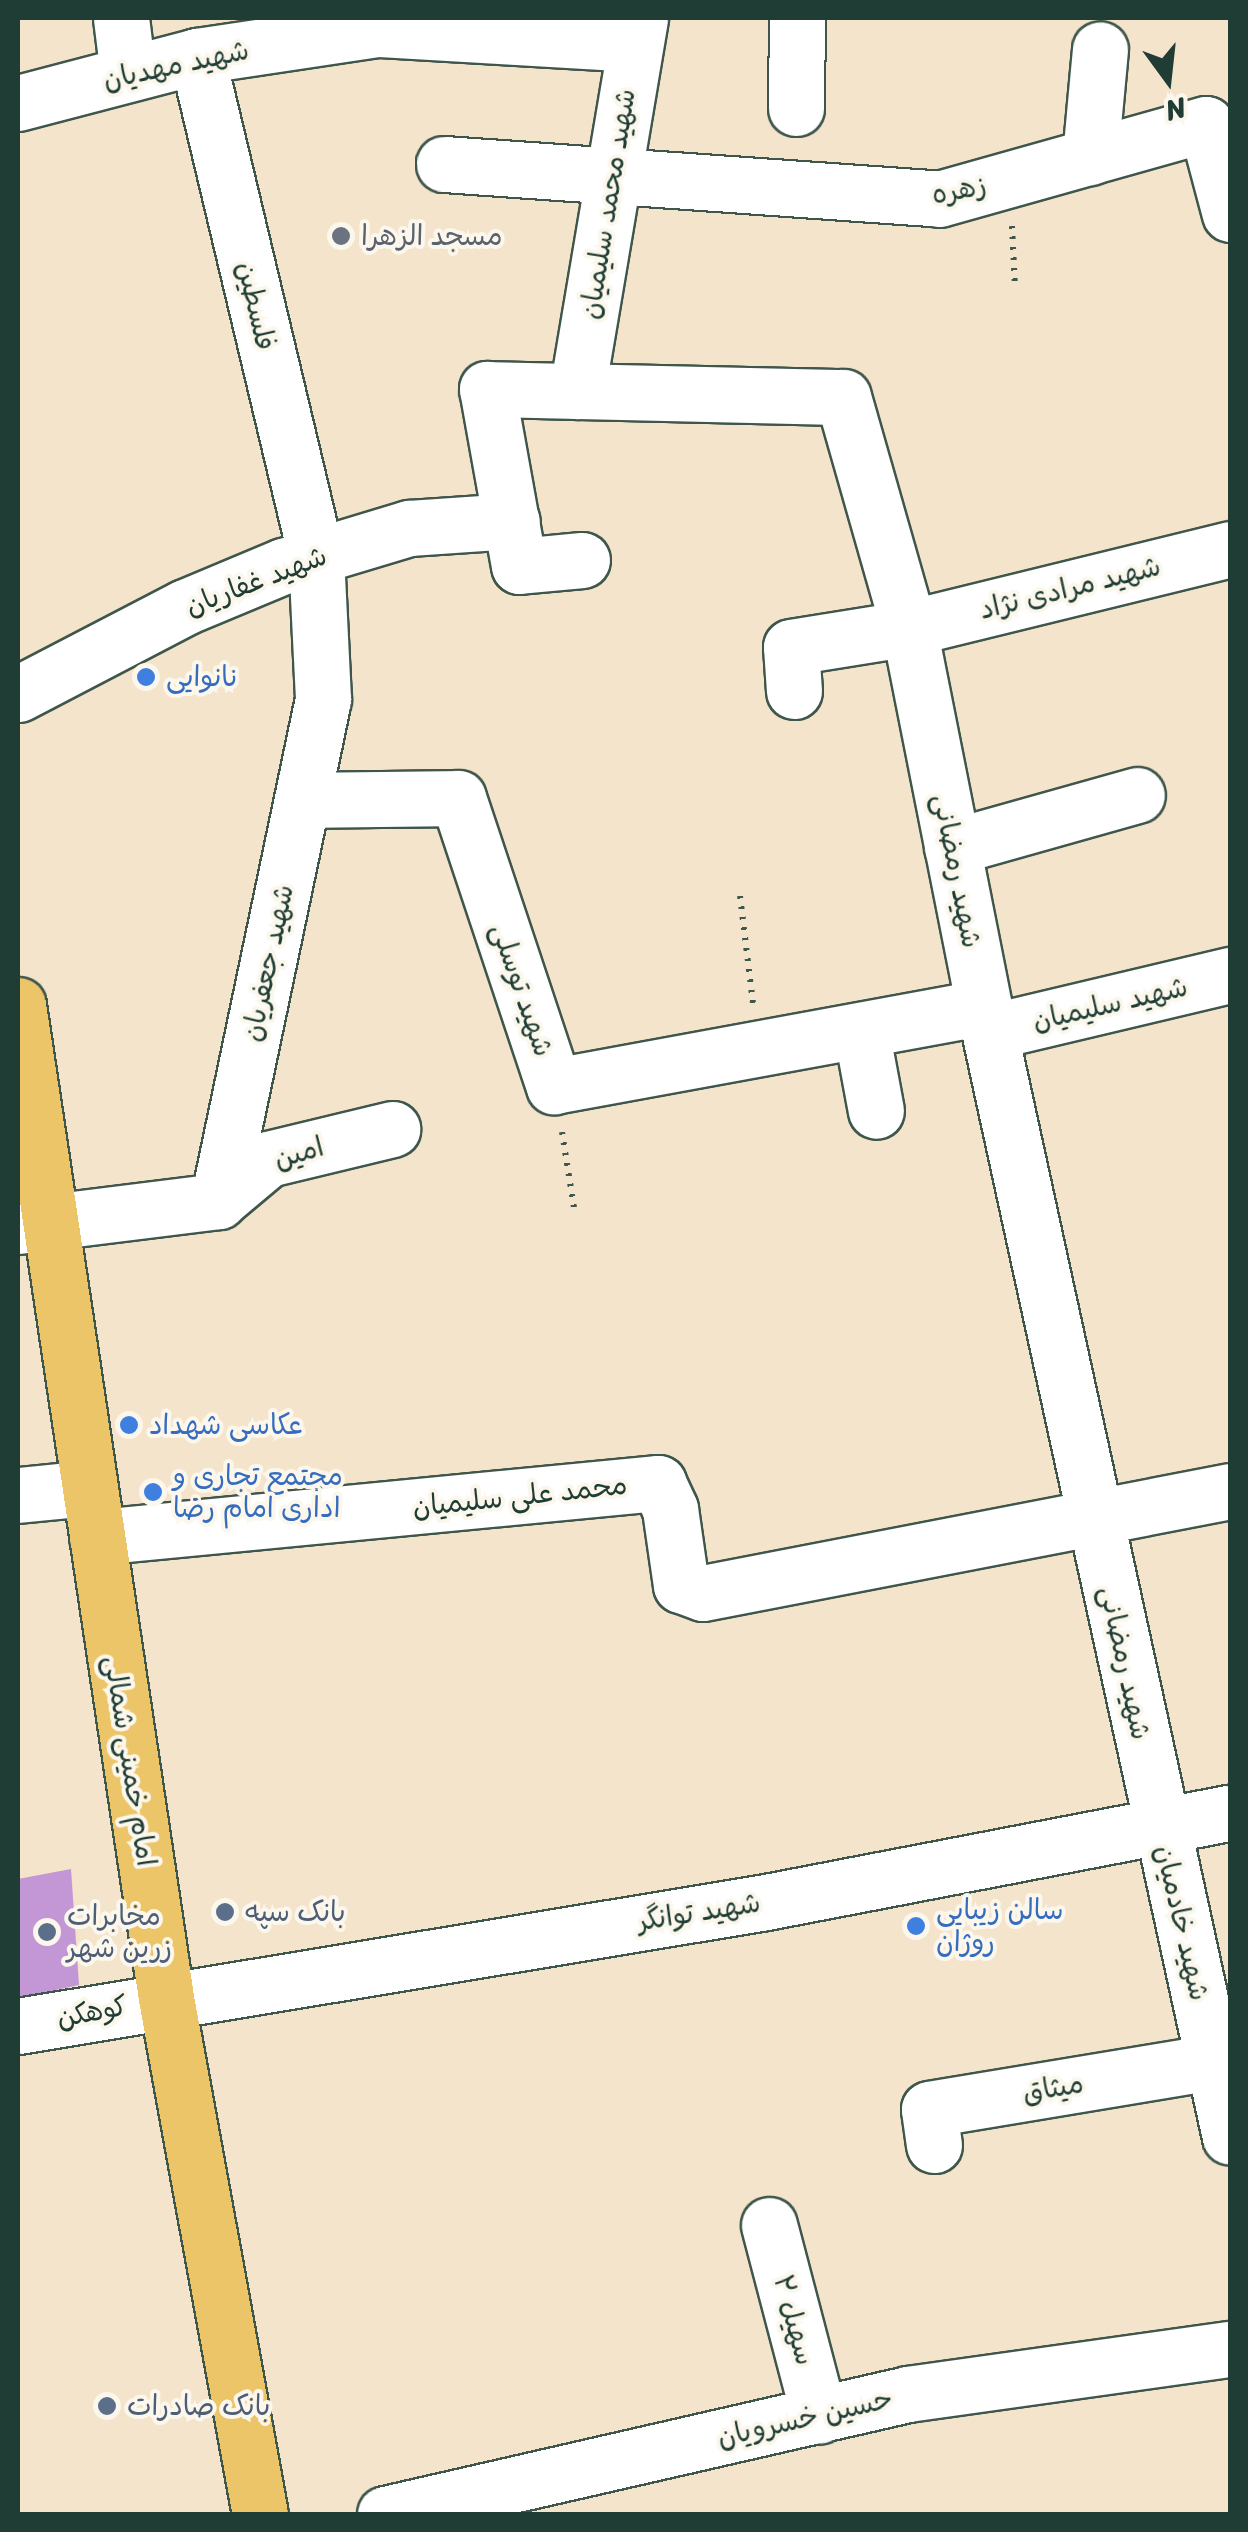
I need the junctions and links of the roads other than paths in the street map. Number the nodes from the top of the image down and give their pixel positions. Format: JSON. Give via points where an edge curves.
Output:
{"nodes":[{"id":1,"x":120,"y":18,"type":"edge"},
{"id":2,"x":798,"y":18,"type":"edge"},
{"id":3,"x":637,"y":31,"type":"edge"},
{"id":4,"x":1100,"y":49,"type":"dead end"},
{"id":5,"x":197,"y":56,"type":"junction"},
{"id":6,"x":128,"y":74,"type":"junction"},
{"id":7,"x":18,"y":103,"type":"edge"},
{"id":8,"x":796,"y":108,"type":"dead end"},
{"id":9,"x":1218,"y":115,"type":"edge"},
{"id":10,"x":1090,"y":157,"type":"junction"},
{"id":11,"x":444,"y":164,"type":"dead end"},
{"id":12,"x":612,"y":181,"type":"junction"},
{"id":13,"x":1230,"y":214,"type":"edge"},
{"id":14,"x":577,"y":392,"type":"junction"},
{"id":15,"x":512,"y":521,"type":"junction"},
{"id":16,"x":1230,"y":549,"type":"edge"},
{"id":17,"x":316,"y":556,"type":"junction"},
{"id":18,"x":582,"y":560,"type":"dead end"},
{"id":19,"x":909,"y":628,"type":"junction"},
{"id":20,"x":794,"y":690,"type":"dead end"},
{"id":21,"x":18,"y":694,"type":"edge"},
{"id":22,"x":1138,"y":795,"type":"dead end"},
{"id":23,"x":303,"y":800,"type":"junction"},
{"id":24,"x":952,"y":847,"type":"junction"},
{"id":25,"x":1230,"y":975,"type":"edge"},
{"id":26,"x":18,"y":1006,"type":"edge"},
{"id":27,"x":987,"y":1020,"type":"junction"},
{"id":28,"x":861,"y":1030,"type":"junction"},
{"id":29,"x":876,"y":1111,"type":"dead end"},
{"id":30,"x":392,"y":1129,"type":"dead end"},
{"id":31,"x":218,"y":1201,"type":"junction"},
{"id":32,"x":34,"y":1225,"type":"edge"},
{"id":33,"x":1230,"y":1491,"type":"edge"},
{"id":34,"x":18,"y":1495,"type":"edge"},
{"id":35,"x":93,"y":1512,"type":"junction"},
{"id":36,"x":1093,"y":1514,"type":"junction"},
{"id":37,"x":1230,"y":1813,"type":"edge"},
{"id":38,"x":1160,"y":1827,"type":"junction"},
{"id":39,"x":166,"y":1998,"type":"junction"},
{"id":40,"x":18,"y":2026,"type":"edge"},
{"id":41,"x":1213,"y":2062,"type":"junction"},
{"id":42,"x":1230,"y":2137,"type":"edge"},
{"id":43,"x":934,"y":2145,"type":"dead end"},
{"id":44,"x":769,"y":2224,"type":"dead end"},
{"id":45,"x":1230,"y":2348,"type":"edge"},
{"id":46,"x":819,"y":2416,"type":"junction"},
{"id":47,"x":260,"y":2514,"type":"edge"},
{"id":48,"x":385,"y":2514,"type":"edge"}],
"edges":[{"from":1,"to":6,"type":"street"},
{"from":2,"to":8,"type":"street"},
{"from":3,"to":5,"type":"street","name":"شهید مهدیان","via":[[377,29]]},
{"from":3,"to":12,"type":"street","name":"شهید محمد سلیمیان"},
{"from":4,"to":10,"type":"street"},
{"from":5,"to":6,"type":"street","name":"شهید مهدیان"},
{"from":5,"to":17,"type":"street","name":"فلسطین"},
{"from":6,"to":7,"type":"street","name":"شهید مهدیان"},
{"from":9,"to":10,"type":"street","name":"زهره"},
{"from":9,"to":13,"type":"street","name":"زهره"},
{"from":10,"to":12,"type":"street","name":"زهره","via":[[940,200]]},
{"from":11,"to":12,"type":"street","name":"زهره"},
{"from":12,"to":14,"type":"street","name":"شهید محمد سلیمیان"},
{"from":14,"to":15,"type":"street","name":"شهید رمضانی","via":[[487,389]]},
{"from":14,"to":19,"type":"street","name":"شهید رمضانی","via":[[843,397]]},
{"from":15,"to":17,"type":"street","name":"شهید غفاریان","via":[[409,528]]},
{"from":15,"to":18,"type":"street","via":[[519,566]]},
{"from":16,"to":19,"type":"street","name":"شهید مرادی نژاد"},
{"from":17,"to":21,"type":"street","name":"شهید غفاریان","via":[[185,607]]},
{"from":17,"to":23,"type":"street","name":"شهید جعفریان","via":[[322,699]]},
{"from":19,"to":20,"type":"street","name":"شهید مرادی نژاد","via":[[792,647]]},
{"from":19,"to":24,"type":"street","name":"شهید رمضانی"},
{"from":22,"to":24,"type":"street"},
{"from":23,"to":28,"type":"street","name":"شهید توسلی","via":[[458,798],[554,1086]]},
{"from":23,"to":31,"type":"street","name":"شهید جعفریان"},
{"from":24,"to":27,"type":"street","name":"شهید رمضانی"},
{"from":25,"to":27,"type":"street","name":"شهید سلیمیان"},
{"from":26,"to":32,"type":"main road","name":"امام خمینی شمالی"},
{"from":27,"to":28,"type":"street","name":"شهید توسلی"},
{"from":27,"to":36,"type":"street","name":"شهید رمضانی"},
{"from":28,"to":29,"type":"street"},
{"from":30,"to":31,"type":"street","name":"امین","via":[[268,1159]]},
{"from":31,"to":32,"type":"street"},
{"from":32,"to":35,"type":"main road","name":"امام خمینی شمالی"},
{"from":33,"to":36,"type":"street"},
{"from":34,"to":35,"type":"street"},
{"from":35,"to":36,"type":"street","name":"محمد علی سلیمیان","via":[[658,1483],[670,1508],[681,1584],[703,1593]]},
{"from":35,"to":39,"type":"main road","name":"امام خمینی شمالی"},
{"from":36,"to":38,"type":"street","name":"شهید رمضانی"},
{"from":37,"to":38,"type":"street","name":"شهید توانگر"},
{"from":38,"to":39,"type":"street","name":"شهید توانگر","via":[[766,1902]]},
{"from":38,"to":41,"type":"street","name":"شهید خادمیان"},
{"from":39,"to":40,"type":"street","name":"کوهکن"},
{"from":39,"to":47,"type":"main road","name":"امام خمینی شمالی"},
{"from":41,"to":42,"type":"street","name":"شهید خادمیان"},
{"from":41,"to":43,"type":"street","name":"میثاق","via":[[930,2109]]},
{"from":44,"to":46,"type":"street","name":"سهیل ۲"},
{"from":45,"to":46,"type":"street","name":"حسین خسرویان","via":[[908,2394]]},
{"from":46,"to":48,"type":"street","name":"حسین خسرویان"}]}
